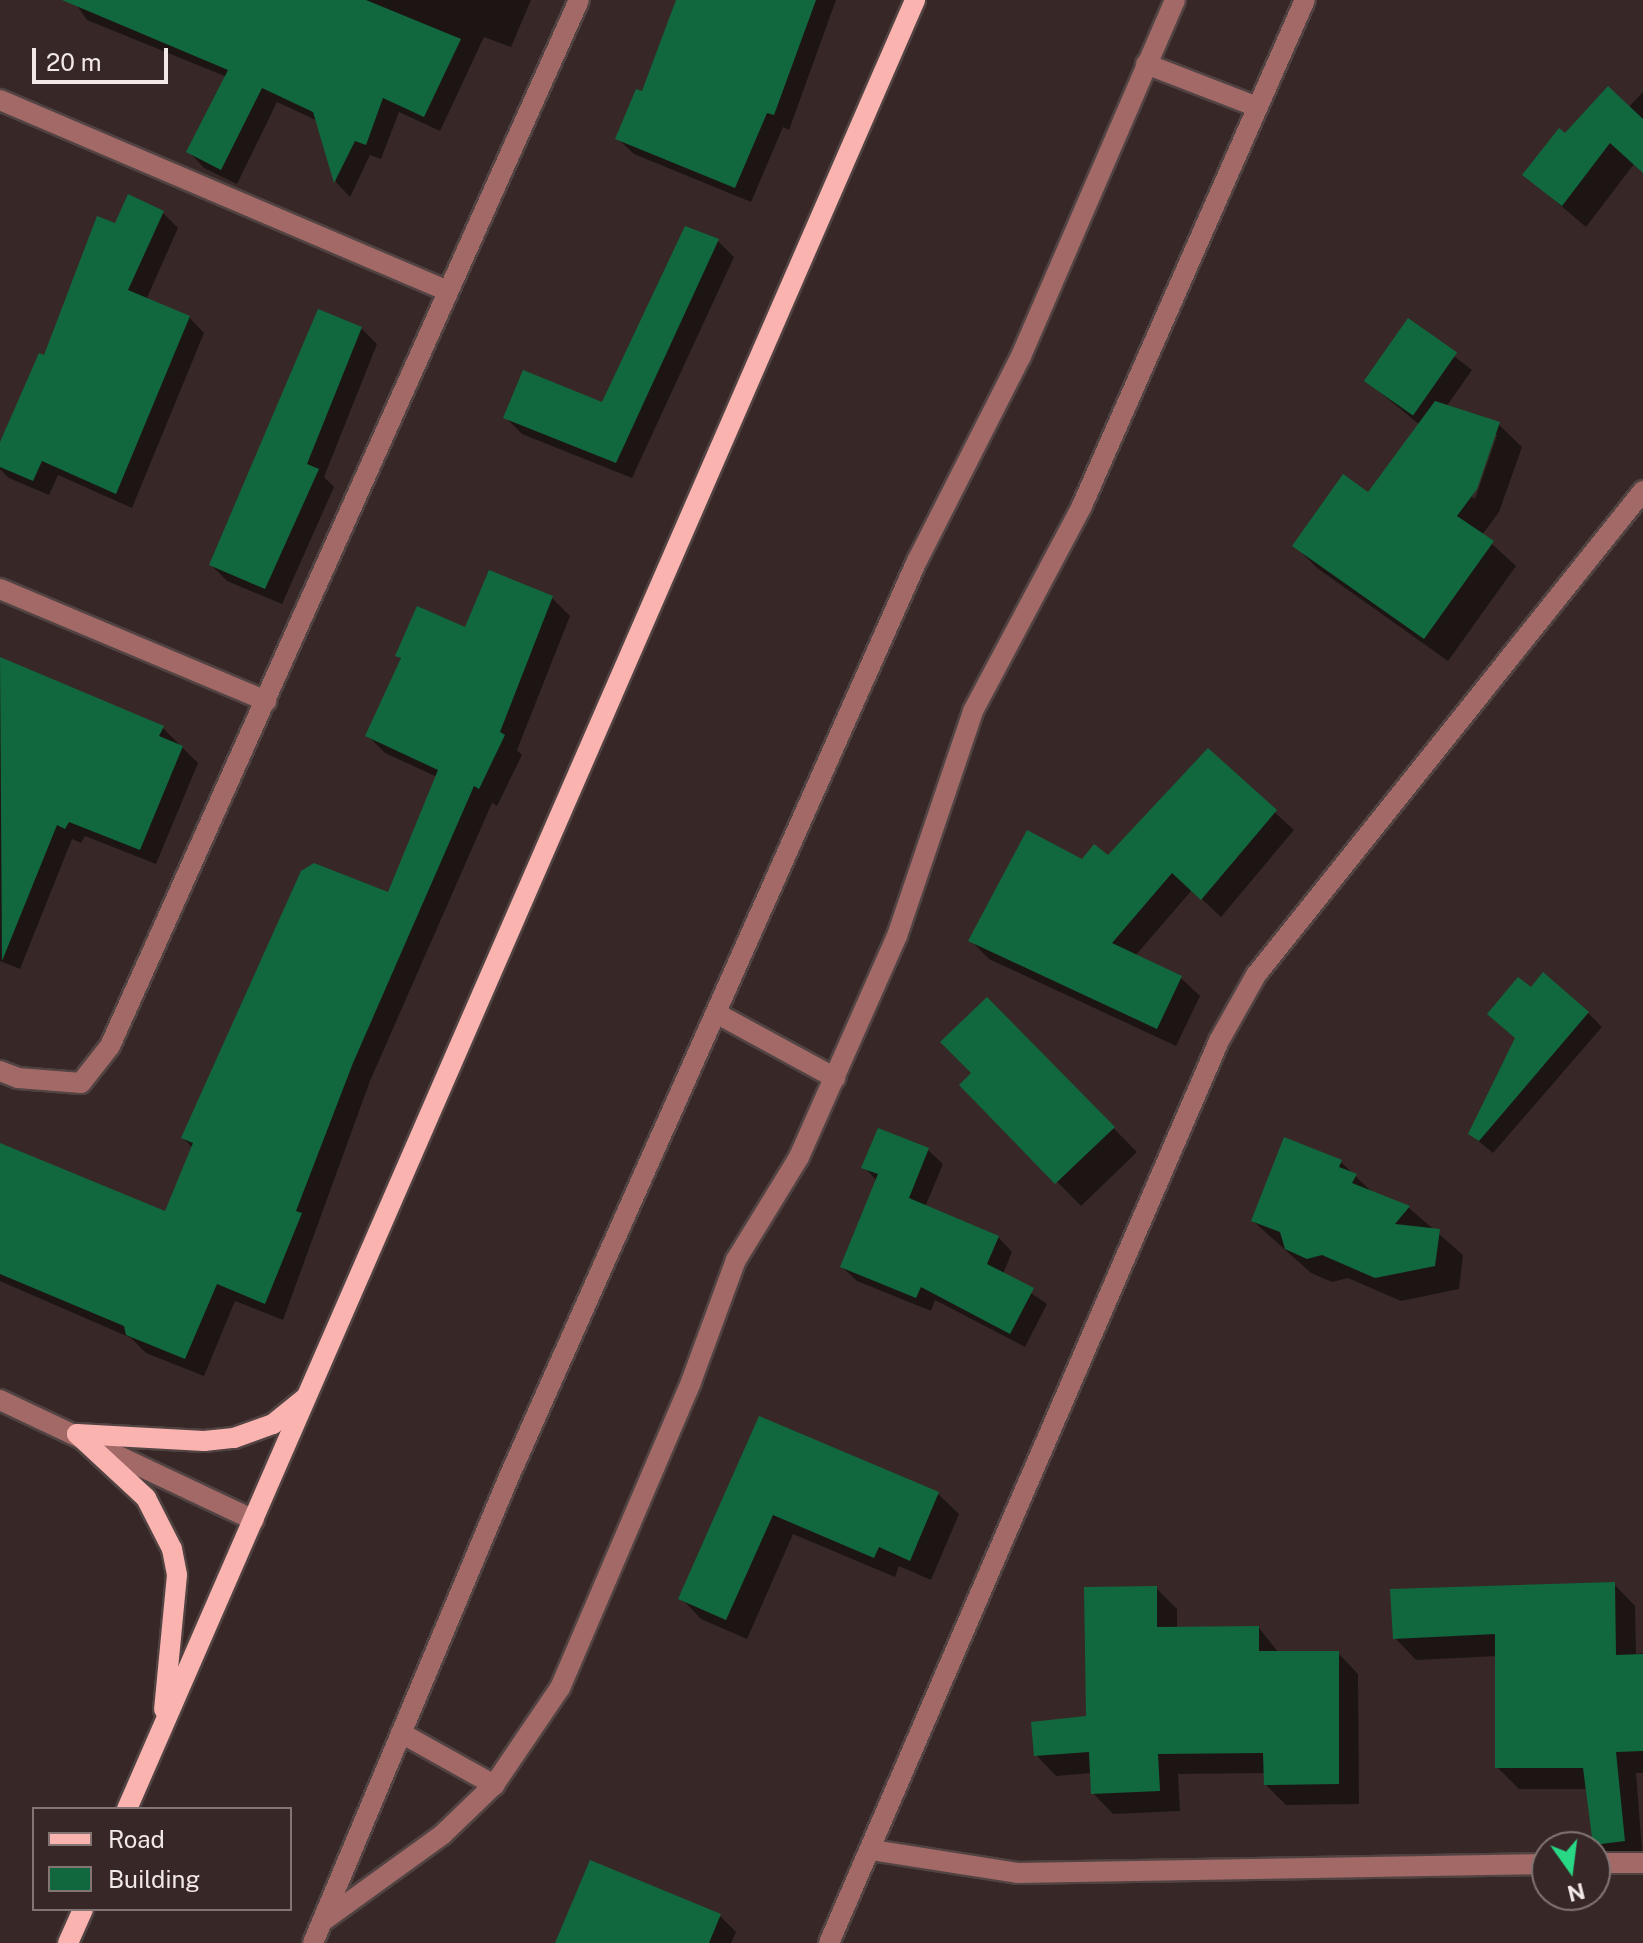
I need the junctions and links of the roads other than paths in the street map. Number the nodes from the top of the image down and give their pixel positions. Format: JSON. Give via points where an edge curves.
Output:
{"nodes":[{"id":1,"x":579,"y":0,"type":"edge"},
{"id":2,"x":915,"y":0,"type":"edge"},
{"id":3,"x":1175,"y":0,"type":"edge"},
{"id":4,"x":1305,"y":0,"type":"edge"},
{"id":5,"x":1146,"y":64,"type":"junction"},
{"id":6,"x":0,"y":100,"type":"edge"},
{"id":7,"x":1255,"y":106,"type":"junction"},
{"id":8,"x":448,"y":291,"type":"junction"},
{"id":9,"x":1643,"y":491,"type":"edge"},
{"id":10,"x":0,"y":589,"type":"edge"},
{"id":11,"x":266,"y":701,"type":"junction"},
{"id":12,"x":716,"y":1013,"type":"junction"},
{"id":13,"x":0,"y":1071,"type":"edge"},
{"id":14,"x":835,"y":1078,"type":"junction"},
{"id":15,"x":307,"y":1397,"type":"junction"},
{"id":16,"x":0,"y":1400,"type":"edge"},
{"id":17,"x":77,"y":1434,"type":"junction"},
{"id":18,"x":254,"y":1520,"type":"junction"},
{"id":19,"x":162,"y":1729,"type":"junction"},
{"id":20,"x":401,"y":1733,"type":"junction"},
{"id":21,"x":494,"y":1785,"type":"junction"},
{"id":22,"x":128,"y":1807,"type":"edge"},
{"id":23,"x":872,"y":1850,"type":"junction"},
{"id":24,"x":1611,"y":1863,"type":"edge"},
{"id":25,"x":1643,"y":1863,"type":"edge"},
{"id":26,"x":1531,"y":1864,"type":"edge"},
{"id":27,"x":82,"y":1911,"type":"edge"},
{"id":28,"x":323,"y":1921,"type":"junction"},
{"id":29,"x":68,"y":1943,"type":"edge"},
{"id":30,"x":313,"y":1943,"type":"edge"},
{"id":31,"x":829,"y":1943,"type":"edge"}],
"edges":[{"from":1,"to":8,"type":"street"},
{"from":2,"to":15,"type":"main road"},
{"from":3,"to":5,"type":"street"},
{"from":4,"to":7,"type":"street"},
{"from":5,"to":7,"type":"street"},
{"from":5,"to":12,"type":"street","via":[[1021,356],[917,561]]},
{"from":6,"to":8,"type":"street"},
{"from":7,"to":14,"type":"street","via":[[1081,508],[973,711],[897,936]]},
{"from":8,"to":11,"type":"street"},
{"from":9,"to":23,"type":"street","via":[[1256,975],[1234,1015]]},
{"from":10,"to":11,"type":"street"},
{"from":11,"to":13,"type":"street","via":[[110,1046],[81,1083],[18,1078]]},
{"from":12,"to":14,"type":"street"},
{"from":12,"to":20,"type":"street"},
{"from":14,"to":21,"type":"street","via":[[799,1157],[736,1260],[691,1382],[560,1688]]},
{"from":15,"to":17,"type":"main road","via":[[273,1424],[234,1438]]},
{"from":15,"to":18,"type":"main road"},
{"from":16,"to":17,"type":"street"},
{"from":17,"to":18,"type":"street"},
{"from":17,"to":19,"type":"main road","via":[[146,1498],[172,1549],[177,1575]]},
{"from":18,"to":19,"type":"main road"},
{"from":19,"to":22,"type":"main road"},
{"from":20,"to":21,"type":"street"},
{"from":20,"to":28,"type":"street"},
{"from":21,"to":28,"type":"street","via":[[442,1835]]},
{"from":23,"to":26,"type":"street","via":[[1017,1873]]},
{"from":23,"to":31,"type":"street"},
{"from":24,"to":25,"type":"street"},
{"from":27,"to":29,"type":"main road"},
{"from":28,"to":30,"type":"street"}]}
